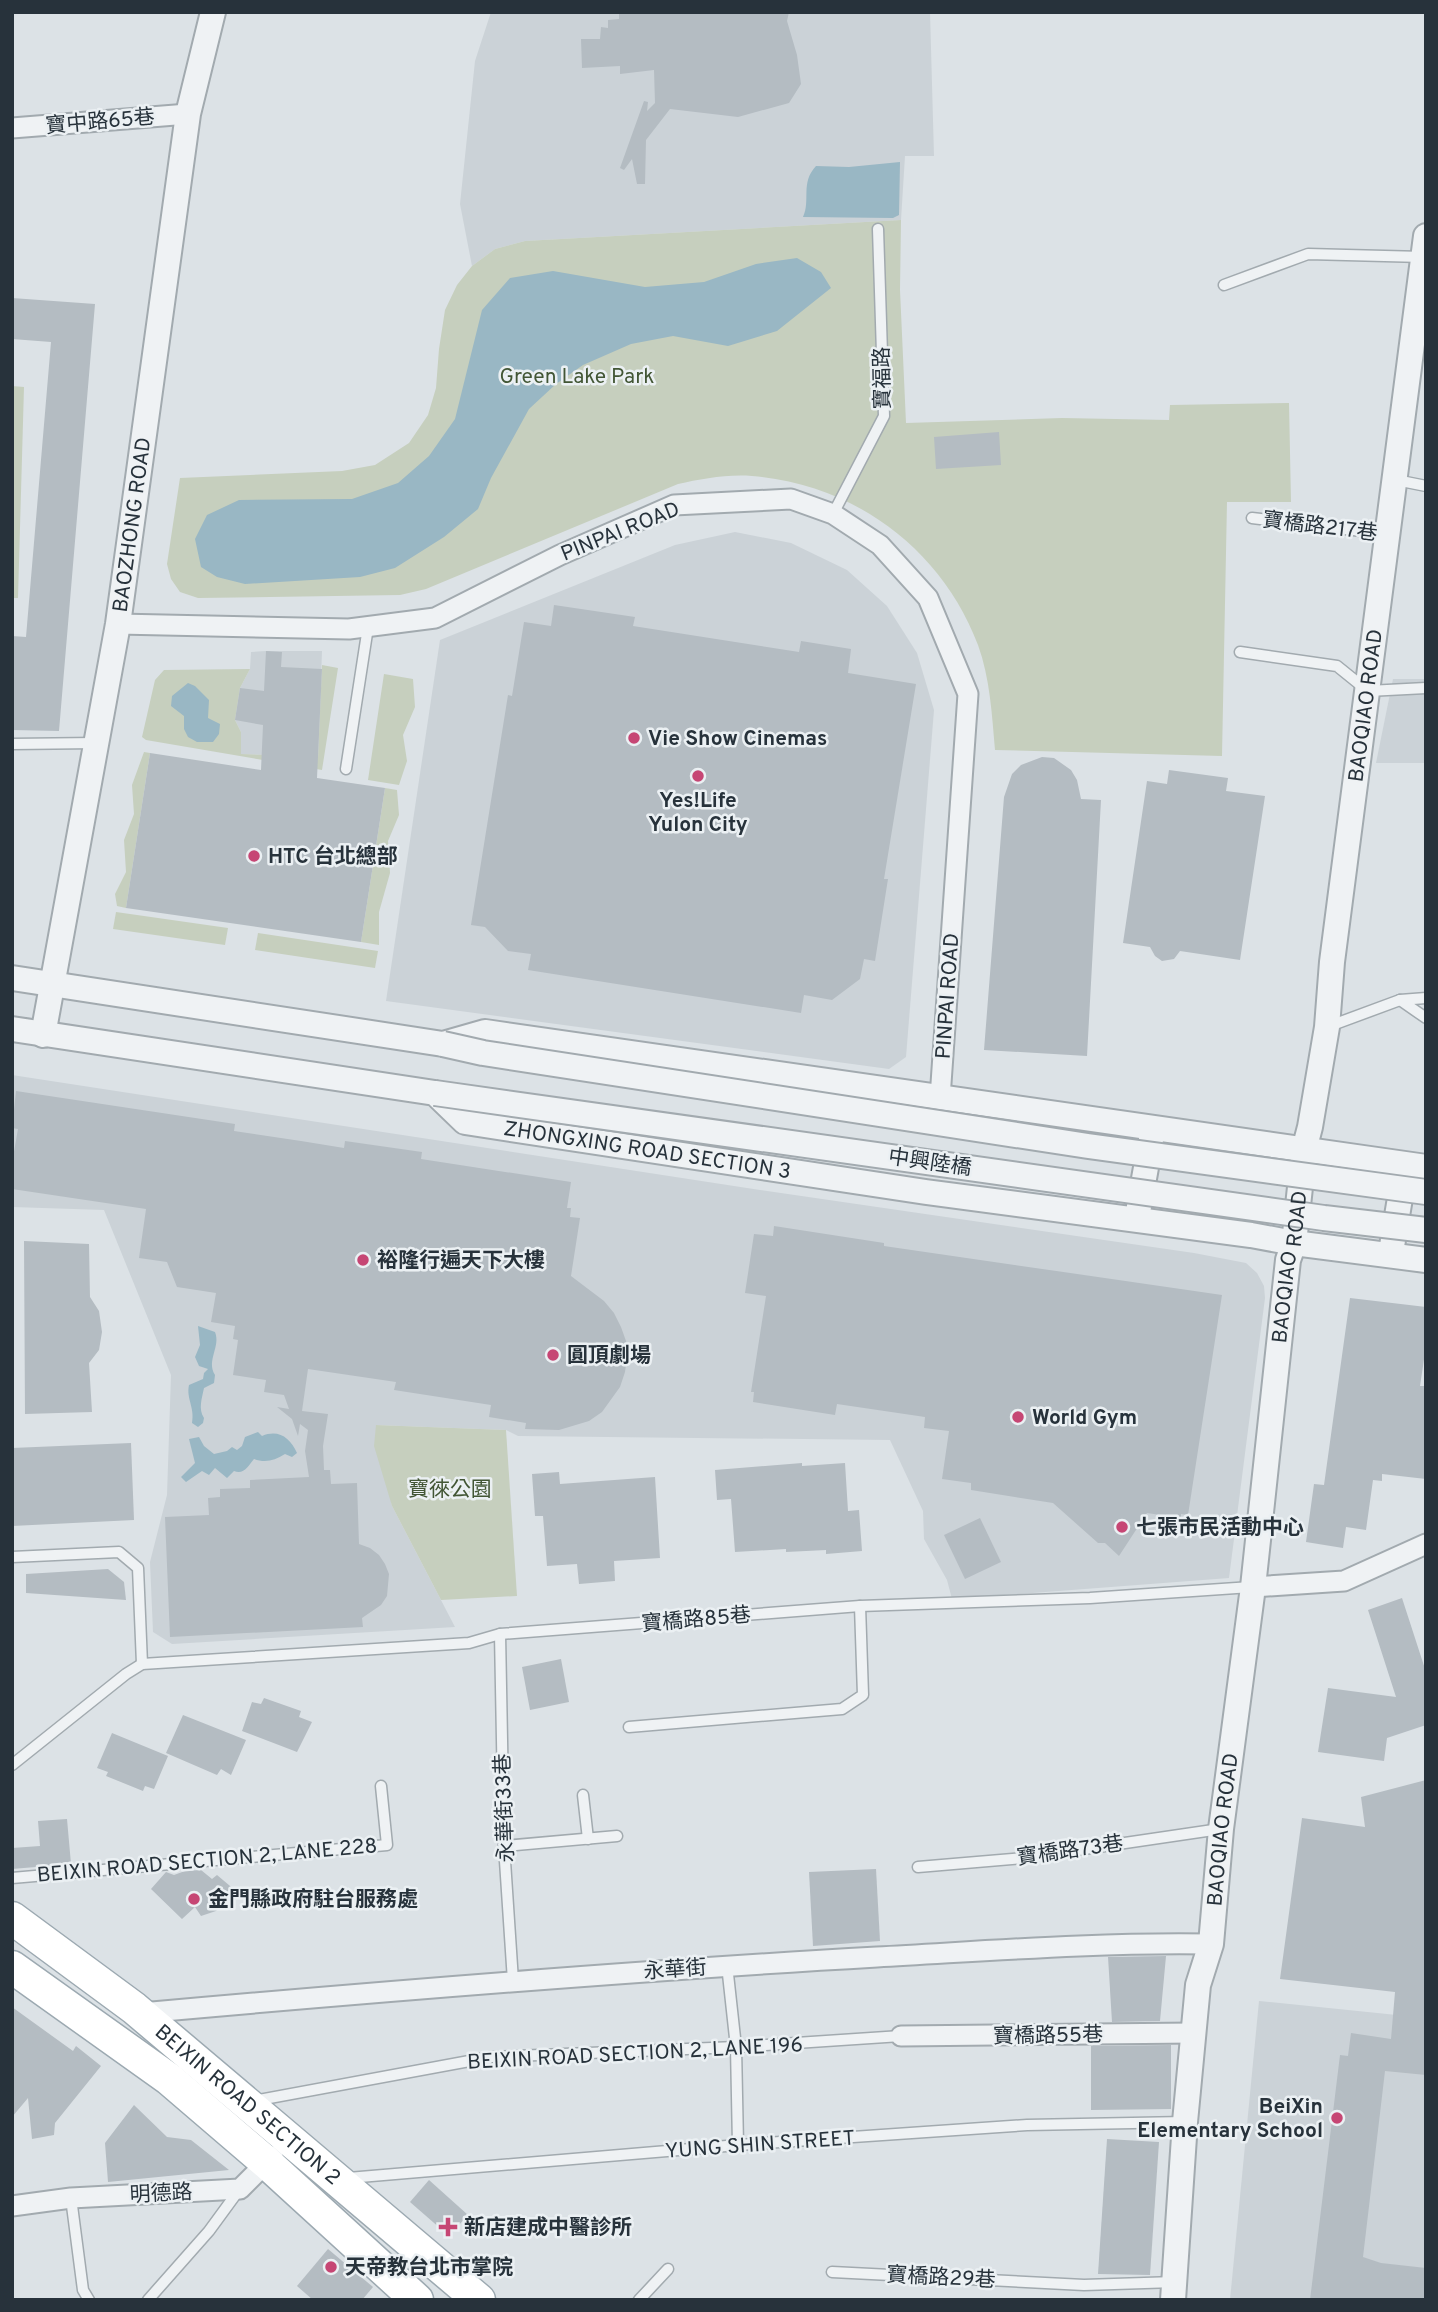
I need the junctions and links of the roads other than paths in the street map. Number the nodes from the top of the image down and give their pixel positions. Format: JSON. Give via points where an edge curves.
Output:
{"nodes":[{"id":1,"x":213,"y":12,"type":"edge"},
{"id":2,"x":188,"y":114,"type":"junction"},
{"id":3,"x":12,"y":128,"type":"edge"},
{"id":4,"x":878,"y":229,"type":"dead end"},
{"id":5,"x":1424,"y":246,"type":"edge"},
{"id":6,"x":1224,"y":285,"type":"dead end"},
{"id":7,"x":1396,"y":480,"type":"junction"},
{"id":8,"x":1426,"y":486,"type":"edge"},
{"id":9,"x":833,"y":514,"type":"junction"},
{"id":10,"x":1252,"y":518,"type":"dead end"},
{"id":11,"x":1388,"y":534,"type":"junction"},
{"id":12,"x":118,"y":624,"type":"junction"},
{"id":13,"x":368,"y":627,"type":"junction"},
{"id":14,"x":1240,"y":652,"type":"dead end"},
{"id":15,"x":1426,"y":688,"type":"edge"},
{"id":16,"x":1368,"y":691,"type":"junction"},
{"id":17,"x":96,"y":743,"type":"junction"},
{"id":18,"x":12,"y":744,"type":"edge"},
{"id":19,"x":346,"y":769,"type":"dead end"},
{"id":20,"x":12,"y":978,"type":"edge"},
{"id":21,"x":53,"y":985,"type":"junction"},
{"id":22,"x":1426,"y":998,"type":"edge"},
{"id":23,"x":1400,"y":1000,"type":"junction"},
{"id":24,"x":1426,"y":1018,"type":"edge"},
{"id":25,"x":1327,"y":1027,"type":"junction"},
{"id":26,"x":12,"y":1029,"type":"edge"},
{"id":27,"x":43,"y":1035,"type":"junction"},
{"id":28,"x":443,"y":1044,"type":"junction"},
{"id":29,"x":435,"y":1093,"type":"junction"},
{"id":30,"x":940,"y":1098,"type":"junction"},
{"id":31,"x":1153,"y":1127,"type":"junction"},
{"id":32,"x":1304,"y":1150,"type":"junction"},
{"id":33,"x":1416,"y":1165,"type":"edge"},
{"id":34,"x":1426,"y":1192,"type":"edge"},
{"id":35,"x":1137,"y":1219,"type":"junction"},
{"id":36,"x":1426,"y":1230,"type":"edge"},
{"id":37,"x":1294,"y":1243,"type":"junction"},
{"id":38,"x":1391,"y":1256,"type":"junction"},
{"id":39,"x":1426,"y":1260,"type":"edge"},
{"id":40,"x":1426,"y":1544,"type":"edge"},
{"id":41,"x":12,"y":1557,"type":"edge"},
{"id":42,"x":1252,"y":1587,"type":"junction"},
{"id":43,"x":860,"y":1605,"type":"junction"},
{"id":44,"x":500,"y":1634,"type":"junction"},
{"id":45,"x":142,"y":1664,"type":"junction"},
{"id":46,"x":629,"y":1727,"type":"dead end"},
{"id":47,"x":12,"y":1765,"type":"edge"},
{"id":48,"x":381,"y":1786,"type":"dead end"},
{"id":49,"x":583,"y":1794,"type":"dead end"},
{"id":50,"x":1221,"y":1829,"type":"junction"},
{"id":51,"x":617,"y":1836,"type":"dead end"},
{"id":52,"x":588,"y":1839,"type":"junction"},
{"id":53,"x":504,"y":1846,"type":"junction"},
{"id":54,"x":918,"y":1867,"type":"dead end"},
{"id":55,"x":12,"y":1878,"type":"edge"},
{"id":56,"x":12,"y":1918,"type":"edge"},
{"id":57,"x":1211,"y":1944,"type":"junction"},
{"id":58,"x":727,"y":1965,"type":"junction"},
{"id":59,"x":12,"y":1967,"type":"edge"},
{"id":60,"x":513,"y":1980,"type":"junction"},
{"id":61,"x":141,"y":2013,"type":"junction"},
{"id":62,"x":1194,"y":2033,"type":"junction"},
{"id":63,"x":901,"y":2036,"type":"joint"},
{"id":64,"x":736,"y":2047,"type":"junction"},
{"id":65,"x":246,"y":2102,"type":"junction"},
{"id":66,"x":1185,"y":2122,"type":"junction"},
{"id":67,"x":289,"y":2138,"type":"junction"},
{"id":68,"x":738,"y":2145,"type":"junction"},
{"id":69,"x":267,"y":2163,"type":"junction"},
{"id":70,"x":335,"y":2180,"type":"junction"},
{"id":71,"x":240,"y":2189,"type":"junction"},
{"id":72,"x":71,"y":2198,"type":"junction"},
{"id":73,"x":12,"y":2206,"type":"edge"},
{"id":74,"x":668,"y":2269,"type":"dead end"},
{"id":75,"x":832,"y":2272,"type":"dead end"},
{"id":76,"x":1174,"y":2291,"type":"edge"},
{"id":77,"x":89,"y":2300,"type":"edge"},
{"id":78,"x":148,"y":2300,"type":"edge"},
{"id":79,"x":416,"y":2300,"type":"edge"},
{"id":80,"x":479,"y":2300,"type":"edge"},
{"id":81,"x":639,"y":2300,"type":"edge"}],
"edges":[{"from":1,"to":2,"type":"street","name":"BAOZHONG ROAD"},
{"from":2,"to":3,"type":"street","name":"寶中路65巷"},
{"from":2,"to":12,"type":"street","name":"BAOZHONG ROAD"},
{"from":4,"to":9,"type":"lane","name":"寶福路","via":[[884,416]]},
{"from":5,"to":6,"type":"lane","via":[[1308,254]]},
{"from":5,"to":7,"type":"street","name":"BAOQIAO ROAD"},
{"from":7,"to":8,"type":"lane"},
{"from":7,"to":11,"type":"street","name":"BAOQIAO ROAD"},
{"from":9,"to":13,"type":"street","name":"PINPAI ROAD","via":[[791,499],[674,505],[560,555],[435,618]]},
{"from":9,"to":30,"type":"street","name":"PINPAI ROAD","via":[[880,545],[928,598],[968,694]]},
{"from":10,"to":11,"type":"lane","name":"寶橋路217巷"},
{"from":11,"to":16,"type":"street","name":"BAOQIAO ROAD"},
{"from":12,"to":13,"type":"street","name":"PINPAI ROAD"},
{"from":12,"to":17,"type":"street","name":"BAOZHONG ROAD"},
{"from":13,"to":19,"type":"lane"},
{"from":14,"to":16,"type":"lane","via":[[1337,666]]},
{"from":15,"to":16,"type":"lane"},
{"from":16,"to":25,"type":"street","name":"BAOQIAO ROAD"},
{"from":17,"to":18,"type":"lane"},
{"from":17,"to":21,"type":"street","name":"BAOZHONG ROAD"},
{"from":20,"to":21,"type":"street"},
{"from":21,"to":27,"type":"street","name":"BAOZHONG ROAD"},
{"from":21,"to":28,"type":"street"},
{"from":22,"to":23,"type":"lane"},
{"from":23,"to":24,"type":"lane"},
{"from":23,"to":25,"type":"lane"},
{"from":25,"to":32,"type":"street","name":"BAOQIAO ROAD"},
{"from":26,"to":27,"type":"street"},
{"from":27,"to":29,"type":"street"},
{"from":28,"to":30,"type":"street","via":[[485,1032]]},
{"from":28,"to":34,"type":"street","name":"中興陸橋","bridge":true,"via":[[1088,1146]]},
{"from":29,"to":35,"type":"street","name":"ZHONGXING ROAD SECTION 3","via":[[465,1122]]},
{"from":29,"to":36,"type":"street","name":"中興陸橋","bridge":true},
{"from":30,"to":31,"type":"street"},
{"from":31,"to":32,"type":"street"},
{"from":31,"to":35,"type":"street"},
{"from":32,"to":33,"type":"street"},
{"from":32,"to":37,"type":"street","name":"BAOQIAO ROAD"},
{"from":33,"to":38,"type":"street"},
{"from":35,"to":37,"type":"street","name":"ZHONGXING ROAD SECTION 3"},
{"from":37,"to":38,"type":"street","name":"ZHONGXING ROAD SECTION 3"},
{"from":37,"to":42,"type":"street","name":"BAOQIAO ROAD","via":[[1288,1260]]},
{"from":38,"to":39,"type":"street","name":"ZHONGXING ROAD SECTION 3"},
{"from":40,"to":42,"type":"street","via":[[1344,1581]]},
{"from":41,"to":45,"type":"lane","via":[[119,1552],[138,1568]]},
{"from":42,"to":43,"type":"lane","name":"寶橋路85巷","via":[[1090,1598]]},
{"from":42,"to":50,"type":"street","name":"BAOQIAO ROAD"},
{"from":43,"to":44,"type":"lane","name":"寶橋路85巷"},
{"from":43,"to":46,"type":"lane","via":[[863,1695],[842,1709]]},
{"from":44,"to":45,"type":"lane","name":"寶橋路85巷","via":[[469,1643]]},
{"from":44,"to":53,"type":"lane","name":"永華街33巷"},
{"from":45,"to":47,"type":"lane"},
{"from":48,"to":55,"type":"lane","name":"BEIXIN ROAD SECTION 2, LANE 228","via":[[387,1845]]},
{"from":49,"to":52,"type":"lane"},
{"from":50,"to":54,"type":"lane","name":"寶橋路73巷","via":[[1023,1858]]},
{"from":50,"to":57,"type":"street","name":"BAOQIAO ROAD"},
{"from":51,"to":52,"type":"lane"},
{"from":52,"to":53,"type":"lane"},
{"from":53,"to":60,"type":"lane","name":"永華街33巷"},
{"from":56,"to":61,"type":"main road","name":"BEIXIN ROAD SECTION 2"},
{"from":57,"to":58,"type":"street","name":"永華街","via":[[1141,1943]]},
{"from":57,"to":62,"type":"street","name":"BAOQIAO ROAD","via":[[1198,1985]]},
{"from":58,"to":60,"type":"street","name":"永華街"},
{"from":58,"to":64,"type":"lane"},
{"from":59,"to":69,"type":"main road","name":"BEIXIN ROAD SECTION 2","via":[[169,2079]]},
{"from":60,"to":61,"type":"street","name":"永華街"},
{"from":61,"to":65,"type":"main road","name":"BEIXIN ROAD SECTION 2"},
{"from":62,"to":63,"type":"street","name":"寶橋路55巷"},
{"from":62,"to":66,"type":"street","name":"BAOQIAO ROAD"},
{"from":63,"to":64,"type":"lane","name":"BEIXIN ROAD SECTION 2, LANE 196"},
{"from":64,"to":65,"type":"lane","name":"BEIXIN ROAD SECTION 2, LANE 196","via":[[491,2057]]},
{"from":64,"to":68,"type":"lane"},
{"from":65,"to":67,"type":"main road","name":"BEIXIN ROAD SECTION 2"},
{"from":66,"to":68,"type":"lane","name":"YUNG SHIN STREET","via":[[1027,2125]]},
{"from":66,"to":76,"type":"street","name":"BAOQIAO ROAD"},
{"from":67,"to":69,"type":"street"},
{"from":67,"to":70,"type":"main road","name":"BEIXIN ROAD SECTION 2"},
{"from":68,"to":70,"type":"lane","name":"YUNG SHIN STREET"},
{"from":69,"to":71,"type":"street"},
{"from":69,"to":79,"type":"main road","name":"BEIXIN ROAD SECTION 2"},
{"from":70,"to":80,"type":"main road","name":"BEIXIN ROAD SECTION 2"},
{"from":71,"to":72,"type":"street","name":"明德路"},
{"from":71,"to":78,"type":"lane"},
{"from":72,"to":73,"type":"street","name":"明德路"},
{"from":72,"to":77,"type":"lane","via":[[83,2290]]},
{"from":74,"to":81,"type":"lane"},
{"from":75,"to":76,"type":"lane","name":"寶橋路29巷"}]}
